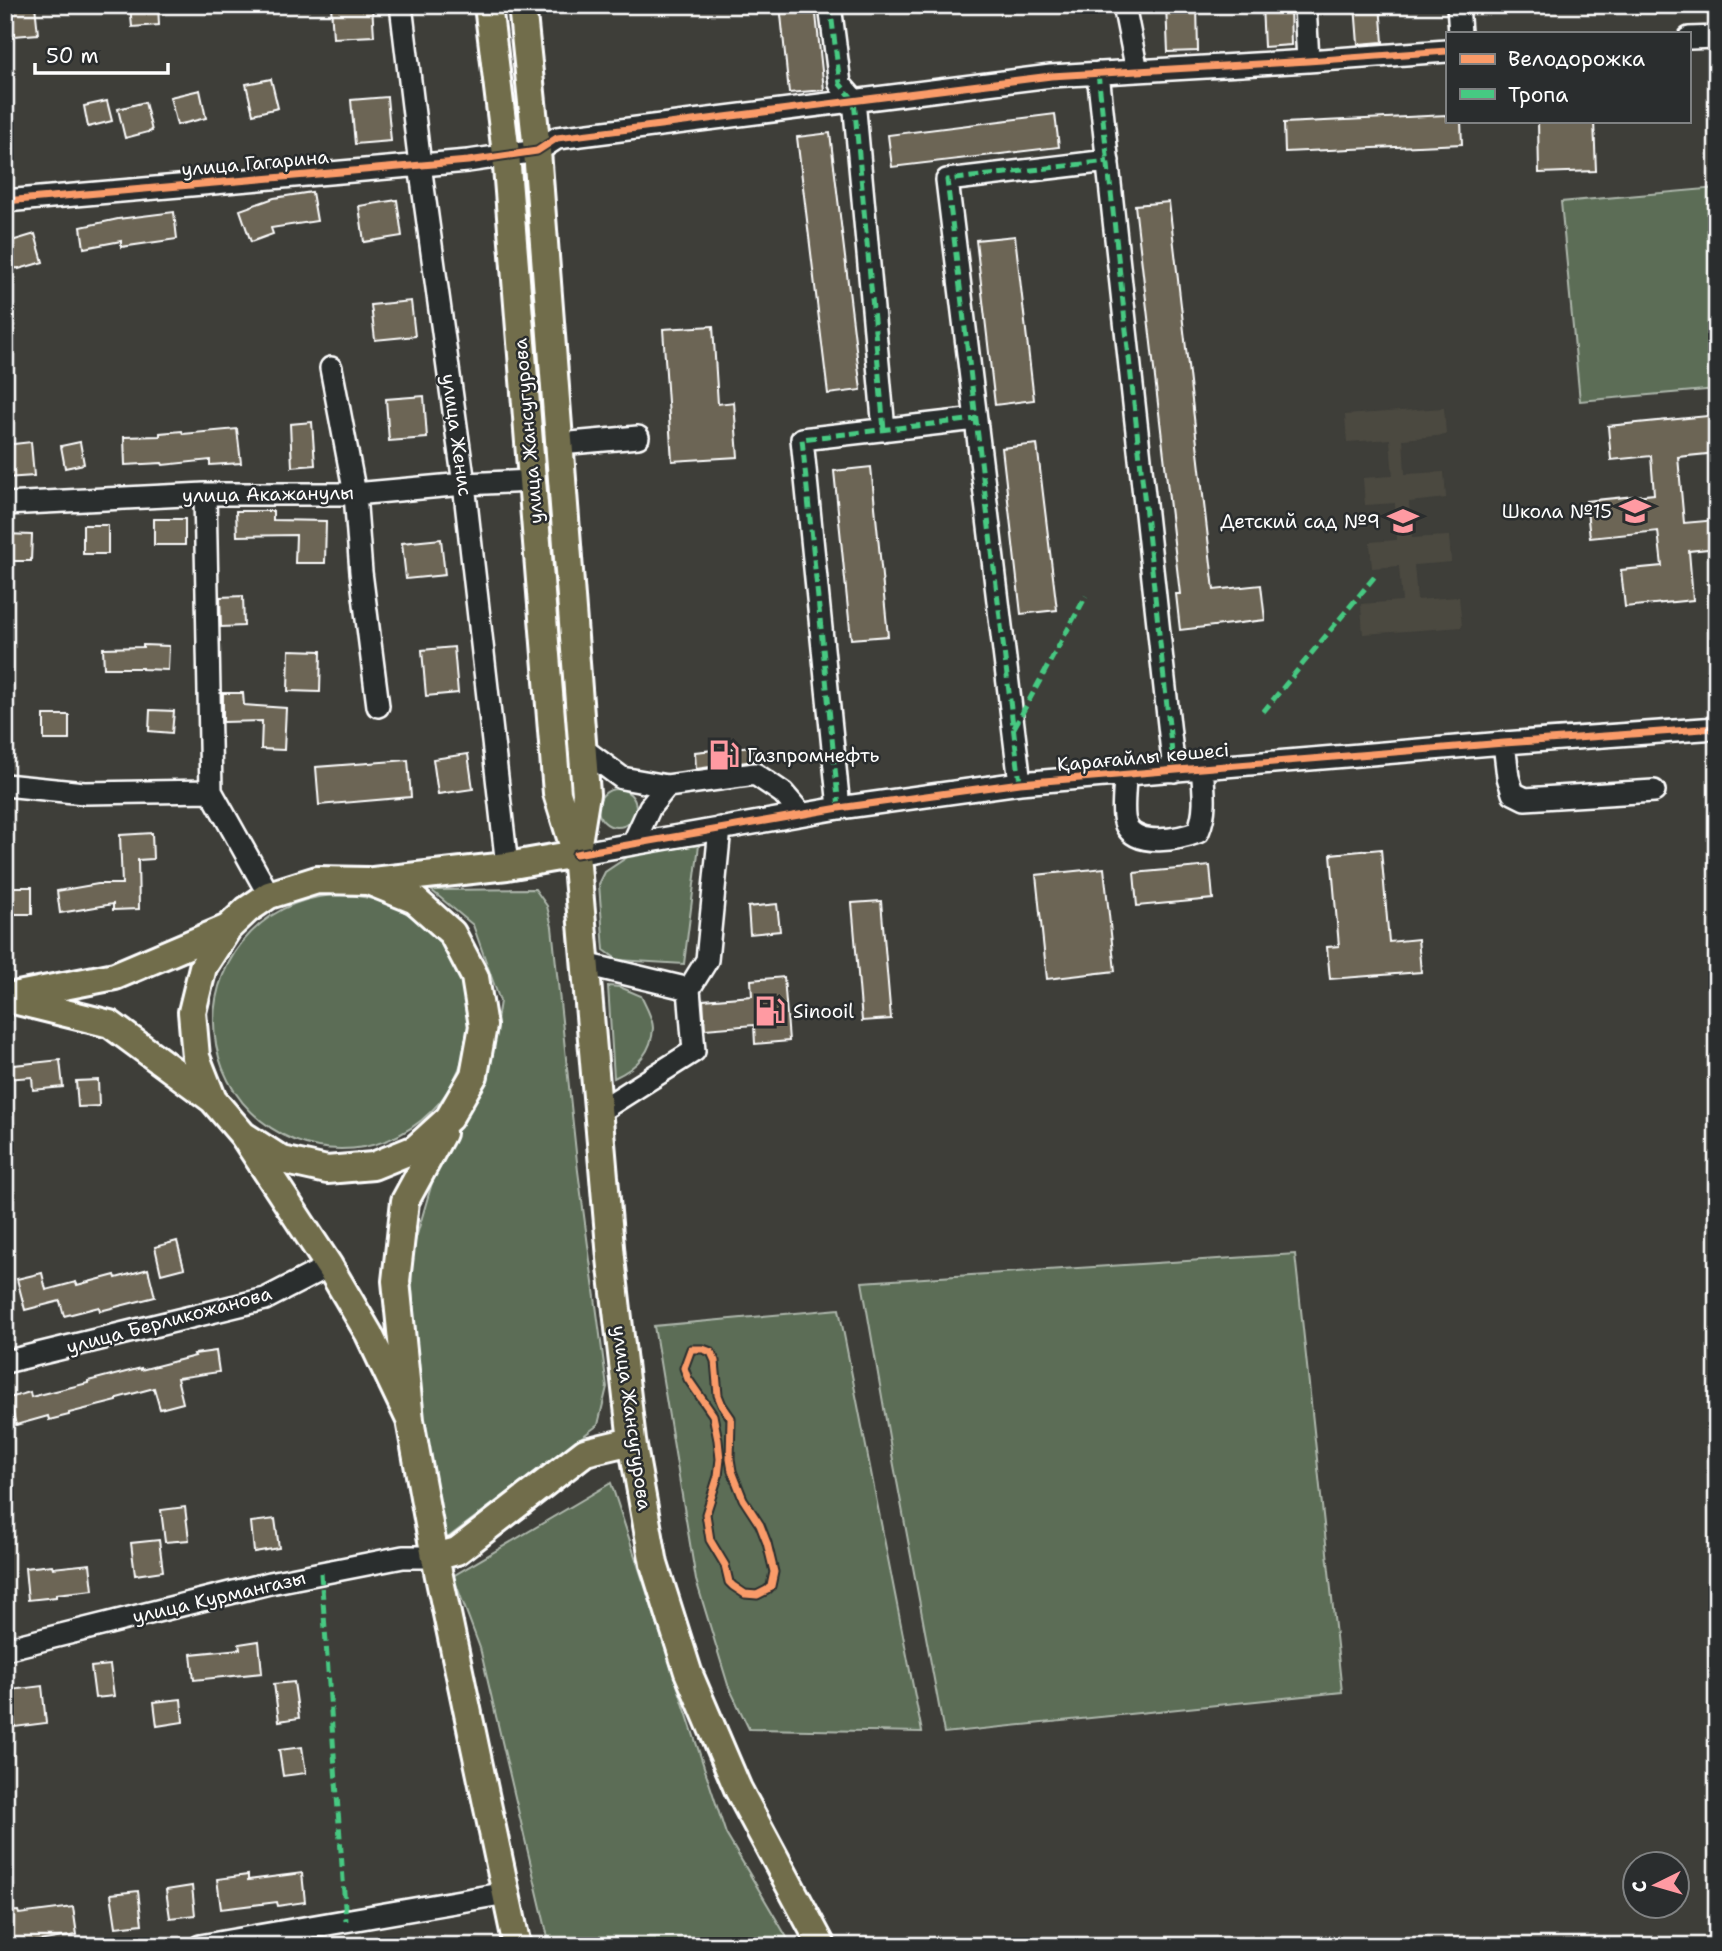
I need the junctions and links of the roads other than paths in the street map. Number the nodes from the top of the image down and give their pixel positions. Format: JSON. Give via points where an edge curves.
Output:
{"nodes":[{"id":1,"x":401,"y":5,"type":"edge"},
{"id":2,"x":488,"y":5,"type":"edge"},
{"id":3,"x":522,"y":5,"type":"edge"},
{"id":4,"x":831,"y":5,"type":"edge"},
{"id":5,"x":1124,"y":5,"type":"edge"},
{"id":6,"x":1306,"y":5,"type":"edge"},
{"id":7,"x":1458,"y":5,"type":"edge"},
{"id":8,"x":1460,"y":32,"type":"edge"},
{"id":9,"x":1717,"y":37,"type":"edge"},
{"id":10,"x":1690,"y":38,"type":"edge"},
{"id":11,"x":1446,"y":51,"type":"edge"},
{"id":12,"x":1308,"y":61,"type":"junction"},
{"id":13,"x":1137,"y":71,"type":"junction"},
{"id":14,"x":1098,"y":73,"type":"junction"},
{"id":15,"x":854,"y":100,"type":"junction"},
{"id":16,"x":537,"y":151,"type":"junction"},
{"id":17,"x":506,"y":154,"type":"junction"},
{"id":18,"x":1108,"y":161,"type":"junction"},
{"id":19,"x":419,"y":165,"type":"junction"},
{"id":20,"x":5,"y":201,"type":"edge"},
{"id":21,"x":331,"y":368,"type":"dead end"},
{"id":22,"x":976,"y":419,"type":"junction"},
{"id":23,"x":884,"y":429,"type":"junction"},
{"id":24,"x":638,"y":437,"type":"dead end"},
{"id":25,"x":560,"y":453,"type":"junction"},
{"id":26,"x":531,"y":472,"type":"junction"},
{"id":27,"x":464,"y":484,"type":"junction"},
{"id":28,"x":205,"y":494,"type":"junction"},
{"id":29,"x":355,"y":494,"type":"junction"},
{"id":30,"x":5,"y":504,"type":"edge"},
{"id":31,"x":378,"y":706,"type":"dead end"},
{"id":32,"x":1717,"y":728,"type":"edge"},
{"id":33,"x":1504,"y":743,"type":"junction"},
{"id":34,"x":583,"y":749,"type":"junction"},
{"id":35,"x":1202,"y":768,"type":"junction"},
{"id":36,"x":1174,"y":771,"type":"junction"},
{"id":37,"x":1125,"y":775,"type":"junction"},
{"id":38,"x":1020,"y":783,"type":"junction"},
{"id":39,"x":5,"y":785,"type":"edge"},
{"id":40,"x":667,"y":786,"type":"junction"},
{"id":41,"x":211,"y":791,"type":"junction"},
{"id":42,"x":1654,"y":791,"type":"dead end"},
{"id":43,"x":839,"y":807,"type":"junction"},
{"id":44,"x":801,"y":814,"type":"junction"},
{"id":45,"x":720,"y":828,"type":"junction"},
{"id":46,"x":633,"y":844,"type":"junction"},
{"id":47,"x":576,"y":854,"type":"junction"},
{"id":48,"x":507,"y":866,"type":"junction"},
{"id":49,"x":368,"y":881,"type":"junction"},
{"id":50,"x":269,"y":895,"type":"junction"},
{"id":51,"x":228,"y":929,"type":"junction"},
{"id":52,"x":585,"y":964,"type":"junction"},
{"id":53,"x":689,"y":989,"type":"junction"},
{"id":54,"x":5,"y":998,"type":"edge"},
{"id":55,"x":213,"y":1100,"type":"junction"},
{"id":56,"x":598,"y":1112,"type":"junction"},
{"id":57,"x":449,"y":1118,"type":"junction"},
{"id":58,"x":243,"y":1135,"type":"junction"},
{"id":59,"x":329,"y":1266,"type":"junction"},
{"id":60,"x":5,"y":1362,"type":"edge"},
{"id":61,"x":410,"y":1420,"type":"junction"},
{"id":62,"x":632,"y":1441,"type":"junction"},
{"id":63,"x":435,"y":1557,"type":"junction"},
{"id":64,"x":5,"y":1649,"type":"edge"},
{"id":65,"x":507,"y":1893,"type":"junction"},
{"id":66,"x":200,"y":1946,"type":"edge"},
{"id":67,"x":517,"y":1946,"type":"edge"},
{"id":68,"x":822,"y":1946,"type":"edge"}],
"edges":[{"from":1,"to":19,"type":"street","name":"улица Женис"},
{"from":2,"to":17,"type":"main road","name":"улица Жансугурова"},
{"from":3,"to":16,"type":"main road","name":"улица Жансугурова"},
{"from":4,"to":15,"type":"street","via":[[840,84]]},
{"from":5,"to":13,"type":"street"},
{"from":6,"to":12,"type":"street"},
{"from":7,"to":8,"type":"street"},
{"from":9,"to":10,"type":"street"},
{"from":11,"to":12,"type":"street","name":"улица Гагарина"},
{"from":12,"to":13,"type":"street","name":"улица Гагарина"},
{"from":13,"to":14,"type":"street","name":"улица Гагарина"},
{"from":14,"to":15,"type":"street","name":"улица Гагарина"},
{"from":14,"to":18,"type":"street"},
{"from":15,"to":16,"type":"street","name":"улица Гагарина","via":[[557,138]]},
{"from":15,"to":23,"type":"street"},
{"from":16,"to":17,"type":"street","name":"улица Гагарина"},
{"from":16,"to":25,"type":"main road","name":"улица Жансугурова"},
{"from":17,"to":19,"type":"street","name":"улица Гагарина"},
{"from":17,"to":26,"type":"main road","name":"улица Жансугурова"},
{"from":18,"to":22,"type":"street","via":[[947,180]]},
{"from":18,"to":36,"type":"street"},
{"from":19,"to":20,"type":"street","name":"улица Гагарина"},
{"from":19,"to":27,"type":"street","name":"улица Женис"},
{"from":21,"to":29,"type":"street"},
{"from":22,"to":23,"type":"street"},
{"from":22,"to":38,"type":"street"},
{"from":23,"to":43,"type":"street","via":[[802,439]]},
{"from":24,"to":25,"type":"street"},
{"from":25,"to":26,"type":"main road"},
{"from":25,"to":34,"type":"main road","name":"улица Жансугурова"},
{"from":26,"to":27,"type":"street","name":"улица Акажанулы"},
{"from":26,"to":47,"type":"main road","name":"улица Жансугурова","via":[[557,793]]},
{"from":27,"to":29,"type":"street","name":"улица Акажанулы"},
{"from":27,"to":48,"type":"street","name":"улица Женис"},
{"from":28,"to":29,"type":"street","name":"улица Акажанулы"},
{"from":28,"to":30,"type":"street","name":"улица Акажанулы"},
{"from":28,"to":41,"type":"street"},
{"from":29,"to":31,"type":"street"},
{"from":32,"to":33,"type":"street","name":"Қарағайлы көшесі"},
{"from":33,"to":35,"type":"street","name":"Қарағайлы көшесі"},
{"from":33,"to":42,"type":"street","via":[[1513,793],[1525,799]]},
{"from":34,"to":40,"type":"street","via":[[622,778]]},
{"from":34,"to":47,"type":"main road","name":"улица Жансугурова","via":[[586,794]]},
{"from":35,"to":36,"type":"street","name":"Қарағайлы көшесі"},
{"from":35,"to":37,"type":"street","via":[[1203,820],[1198,832],[1184,837],[1147,840],[1126,826]]},
{"from":36,"to":37,"type":"street","name":"Қарағайлы көшесі"},
{"from":37,"to":38,"type":"street","name":"Қарағайлы көшесі"},
{"from":38,"to":43,"type":"street","name":"Қарағайлы көшесі"},
{"from":39,"to":41,"type":"street","via":[[84,793]]},
{"from":40,"to":44,"type":"street","via":[[755,774],[783,793]]},
{"from":40,"to":46,"type":"street","via":[[650,807]]},
{"from":41,"to":50,"type":"street"},
{"from":43,"to":44,"type":"street","name":"Қарағайлы көшесі"},
{"from":44,"to":45,"type":"street","name":"Қарағайлы көшесі"},
{"from":45,"to":46,"type":"street","name":"Қарағайлы көшесі"},
{"from":45,"to":53,"type":"street","via":[[708,960]]},
{"from":46,"to":47,"type":"street","name":"Қарағайлы көшесі"},
{"from":47,"to":48,"type":"main road"},
{"from":47,"to":52,"type":"main road","name":"улица Жансугурова"},
{"from":48,"to":49,"type":"main road"},
{"from":49,"to":50,"type":"main road","via":[[317,880]]},
{"from":49,"to":57,"type":"main road","via":[[415,900],[452,933],[475,977],[483,1026],[474,1075]]},
{"from":50,"to":51,"type":"main road"},
{"from":51,"to":54,"type":"main road","via":[[115,976]]},
{"from":51,"to":55,"type":"main road","via":[[203,967],[192,1012],[196,1058]]},
{"from":52,"to":53,"type":"street"},
{"from":52,"to":56,"type":"main road","name":"улица Жансугурова"},
{"from":53,"to":56,"type":"street","via":[[694,1051]]},
{"from":54,"to":55,"type":"main road","via":[[110,1024]]},
{"from":55,"to":58,"type":"main road"},
{"from":56,"to":62,"type":"main road","name":"улица Жансугурова"},
{"from":57,"to":58,"type":"main road","via":[[415,1149],[373,1166],[327,1170],[282,1160]]},
{"from":57,"to":61,"type":"main road","via":[[405,1201],[396,1281]]},
{"from":58,"to":59,"type":"main road"},
{"from":59,"to":60,"type":"street","name":"улица Берликожанова","via":[[265,1299]]},
{"from":59,"to":61,"type":"main road"},
{"from":61,"to":63,"type":"main road"},
{"from":62,"to":63,"type":"main road","via":[[585,1452],[457,1551]]},
{"from":62,"to":68,"type":"main road","name":"улица Жансугурова","via":[[654,1564],[688,1672],[738,1789]]},
{"from":63,"to":64,"type":"street","name":"улица Курмангазы","via":[[402,1558],[270,1583]]},
{"from":63,"to":65,"type":"main road"},
{"from":65,"to":66,"type":"street"},
{"from":65,"to":67,"type":"main road"}]}
